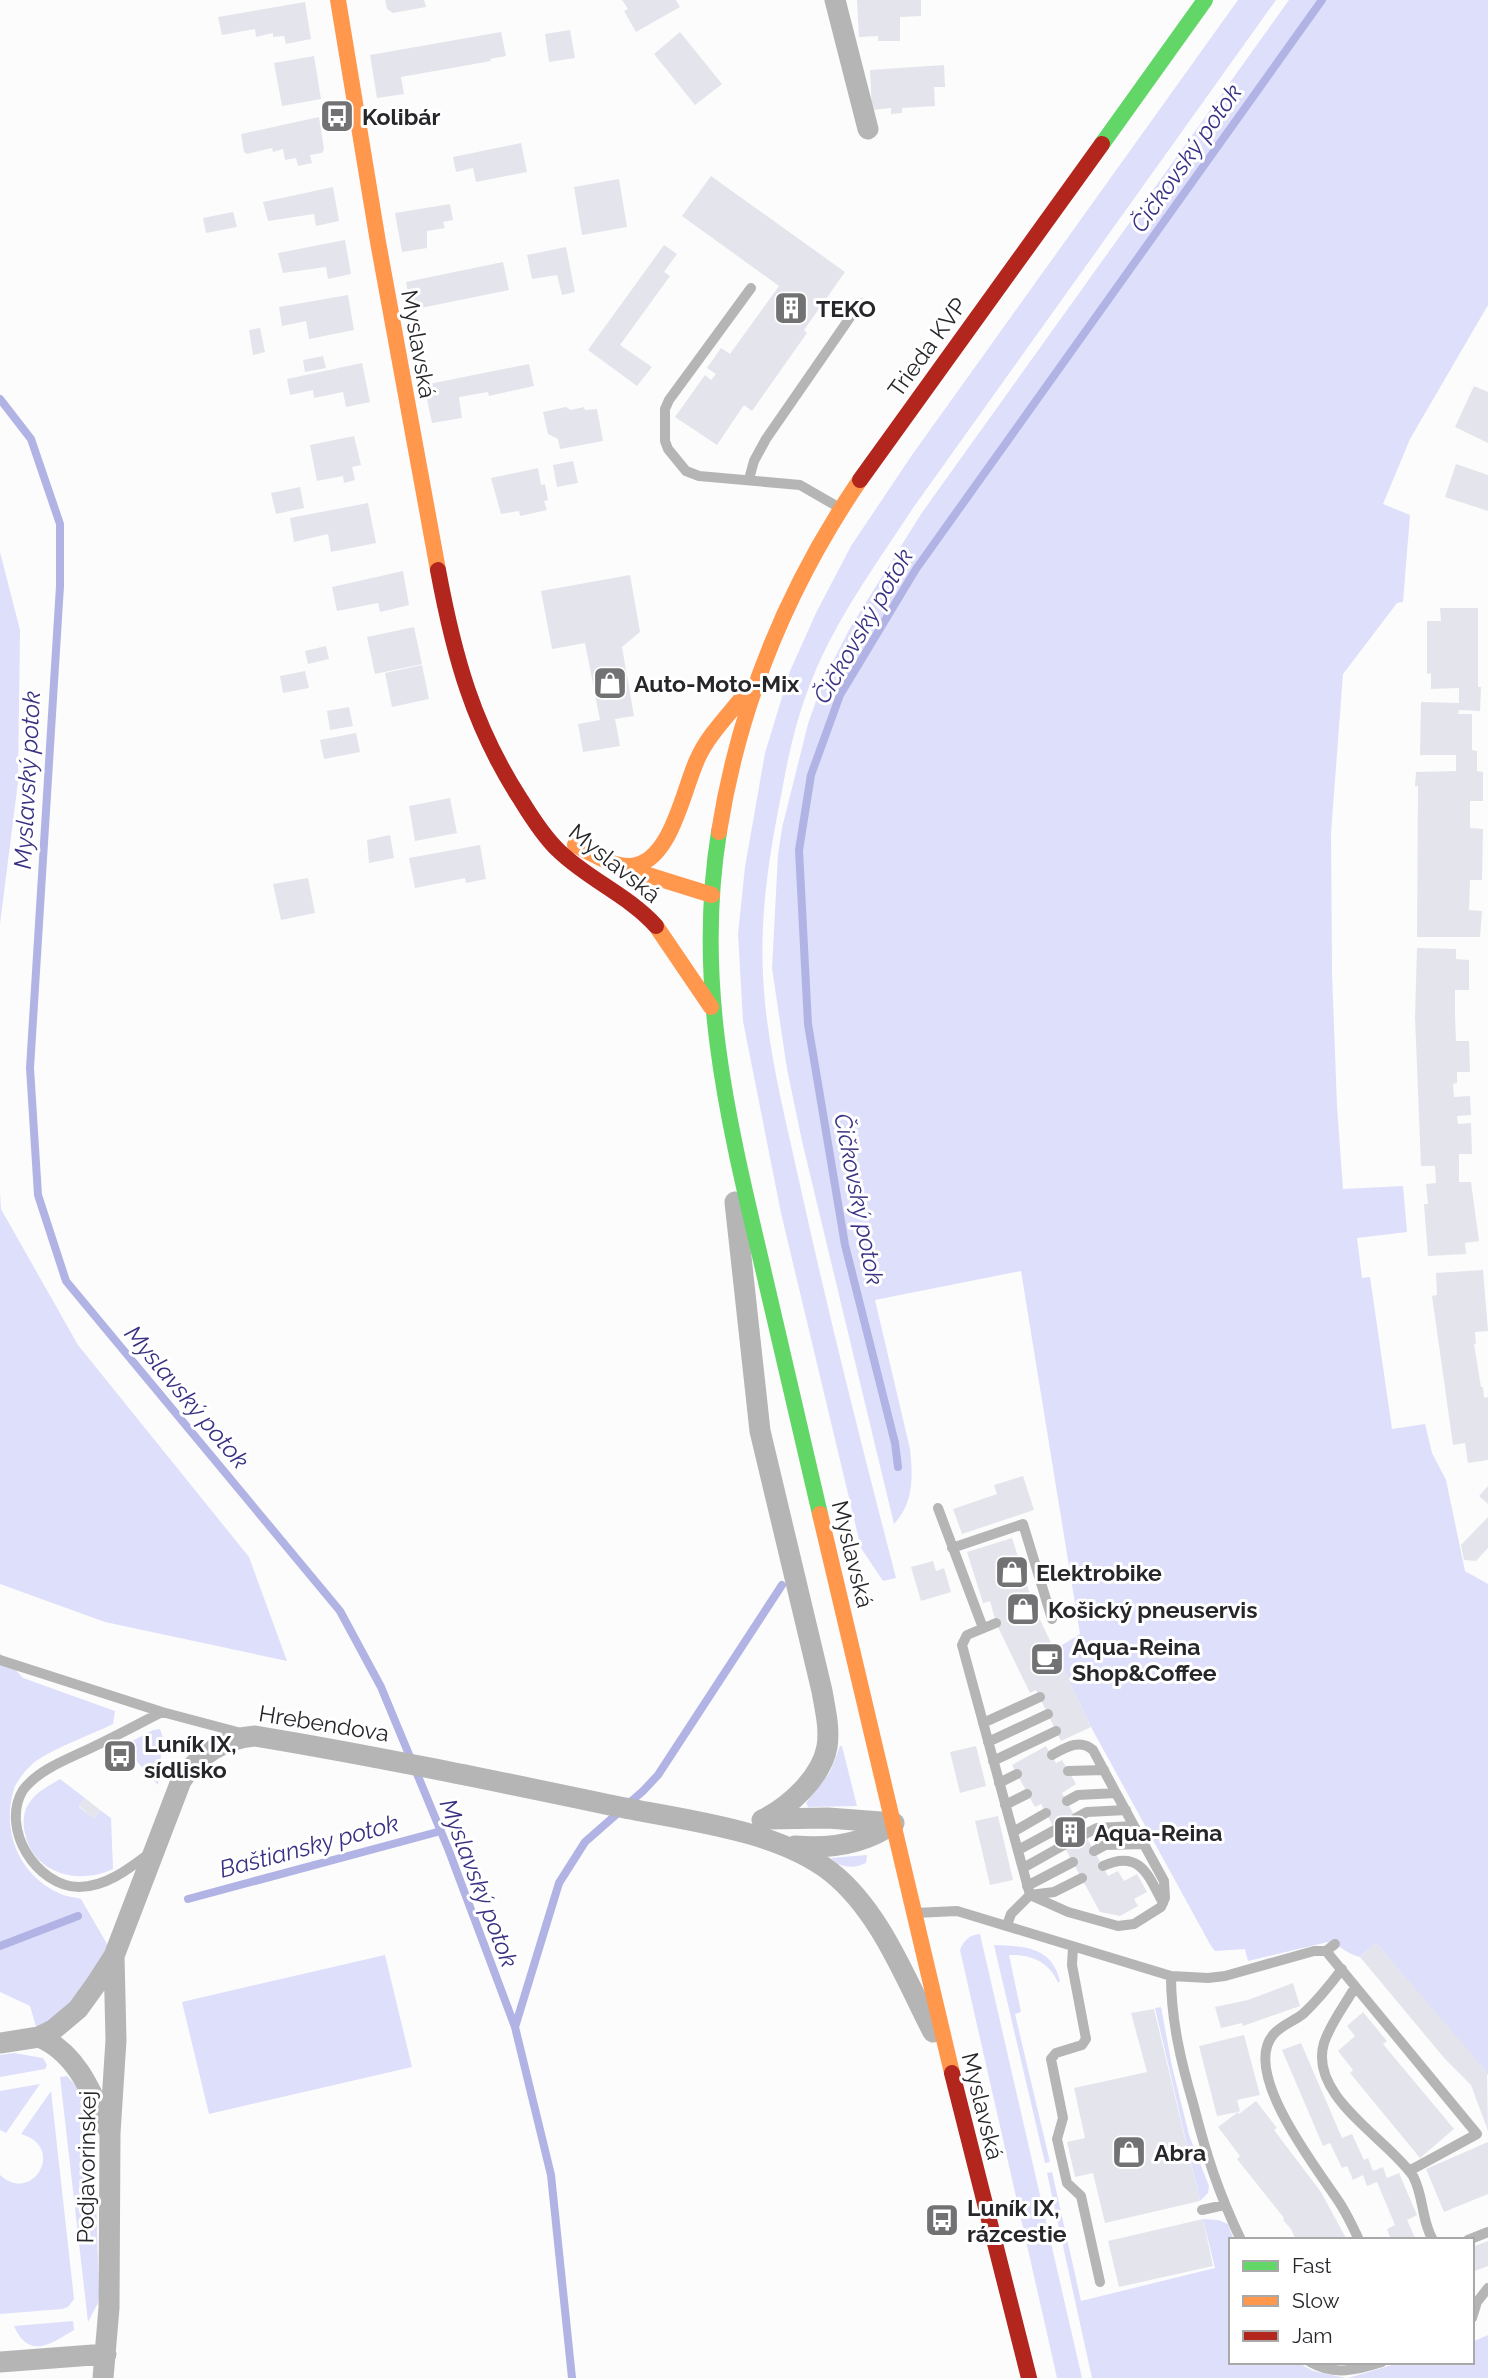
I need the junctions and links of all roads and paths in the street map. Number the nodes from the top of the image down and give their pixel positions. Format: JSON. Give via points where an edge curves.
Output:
{"nodes":[{"id":1,"x":338,"y":0,"type":"edge"},
{"id":2,"x":835,"y":0,"type":"edge"},
{"id":3,"x":1205,"y":0,"type":"edge"},
{"id":4,"x":867,"y":130,"type":"dead end"},
{"id":5,"x":751,"y":288,"type":"dead end"},
{"id":6,"x":860,"y":303,"type":"dead end"},
{"id":7,"x":749,"y":479,"type":"junction"},
{"id":8,"x":842,"y":509,"type":"junction"},
{"id":9,"x":764,"y":664,"type":"junction"},
{"id":10,"x":526,"y":806,"type":"junction"},
{"id":11,"x":618,"y":866,"type":"junction"},
{"id":12,"x":712,"y":895,"type":"junction"},
{"id":13,"x":711,"y":1007,"type":"junction"},
{"id":14,"x":721,"y":1079,"type":"junction"},
{"id":15,"x":939,"y":1508,"type":"dead end"},
{"id":16,"x":952,"y":1548,"type":"junction"},
{"id":17,"x":1052,"y":1619,"type":"dead end"},
{"id":18,"x":996,"y":1623,"type":"dead end"},
{"id":19,"x":983,"y":1628,"type":"junction"},
{"id":20,"x":0,"y":1660,"type":"edge"},
{"id":21,"x":1040,"y":1697,"type":"dead end"},
{"id":22,"x":162,"y":1712,"type":"junction"},
{"id":23,"x":1048,"y":1714,"type":"dead end"},
{"id":24,"x":983,"y":1723,"type":"junction"},
{"id":25,"x":1056,"y":1731,"type":"dead end"},
{"id":26,"x":255,"y":1736,"type":"junction"},
{"id":27,"x":988,"y":1742,"type":"junction"},
{"id":28,"x":1052,"y":1755,"type":"dead end"},
{"id":29,"x":993,"y":1761,"type":"junction"},
{"id":30,"x":1104,"y":1770,"type":"junction"},
{"id":31,"x":1068,"y":1772,"type":"dead end"},
{"id":32,"x":1017,"y":1774,"type":"dead end"},
{"id":33,"x":999,"y":1783,"type":"junction"},
{"id":34,"x":1116,"y":1793,"type":"junction"},
{"id":35,"x":1027,"y":1794,"type":"dead end"},
{"id":36,"x":1067,"y":1801,"type":"dead end"},
{"id":37,"x":1005,"y":1805,"type":"junction"},
{"id":38,"x":1126,"y":1810,"type":"junction"},
{"id":39,"x":1046,"y":1813,"type":"dead end"},
{"id":40,"x":1076,"y":1818,"type":"dead end"},
{"id":41,"x":762,"y":1820,"type":"junction"},
{"id":42,"x":894,"y":1823,"type":"junction"},
{"id":43,"x":1134,"y":1826,"type":"junction"},
{"id":44,"x":723,"y":1828,"type":"junction"},
{"id":45,"x":1055,"y":1830,"type":"dead end"},
{"id":46,"x":1013,"y":1832,"type":"junction"},
{"id":47,"x":1085,"y":1835,"type":"dead end"},
{"id":48,"x":779,"y":1844,"type":"junction"},
{"id":49,"x":1144,"y":1844,"type":"junction"},
{"id":50,"x":1064,"y":1845,"type":"dead end"},
{"id":51,"x":1018,"y":1850,"type":"junction"},
{"id":52,"x":1094,"y":1851,"type":"dead end"},
{"id":53,"x":153,"y":1852,"type":"junction"},
{"id":54,"x":1073,"y":1862,"type":"dead end"},
{"id":55,"x":1103,"y":1866,"type":"dead end"},
{"id":56,"x":1023,"y":1868,"type":"junction"},
{"id":57,"x":1082,"y":1878,"type":"dead end"},
{"id":58,"x":1029,"y":1890,"type":"junction"},
{"id":59,"x":1163,"y":1903,"type":"junction"},
{"id":60,"x":915,"y":1913,"type":"junction"},
{"id":61,"x":1007,"y":1925,"type":"junction"},
{"id":62,"x":1335,"y":1944,"type":"dead end"},
{"id":63,"x":1073,"y":1947,"type":"junction"},
{"id":64,"x":1326,"y":1951,"type":"junction"},
{"id":65,"x":114,"y":1956,"type":"junction"},
{"id":66,"x":1342,"y":1969,"type":"junction"},
{"id":67,"x":1171,"y":1976,"type":"junction"},
{"id":68,"x":1355,"y":1987,"type":"junction"},
{"id":69,"x":39,"y":2037,"type":"junction"},
{"id":70,"x":0,"y":2043,"type":"edge"},
{"id":71,"x":949,"y":2063,"type":"junction"},
{"id":72,"x":110,"y":2133,"type":"junction"},
{"id":73,"x":1409,"y":2171,"type":"junction"},
{"id":74,"x":1224,"y":2205,"type":"junction"},
{"id":75,"x":1202,"y":2210,"type":"dead end"},
{"id":76,"x":1240,"y":2238,"type":"edge"},
{"id":77,"x":1358,"y":2238,"type":"edge"},
{"id":78,"x":1432,"y":2238,"type":"edge"},
{"id":79,"x":1100,"y":2282,"type":"dead end"},
{"id":80,"x":1488,"y":2288,"type":"edge"},
{"id":81,"x":1474,"y":2312,"type":"edge"},
{"id":82,"x":106,"y":2354,"type":"junction"},
{"id":83,"x":0,"y":2362,"type":"edge"},
{"id":84,"x":1316,"y":2364,"type":"edge"},
{"id":85,"x":1375,"y":2364,"type":"edge"},
{"id":86,"x":103,"y":2378,"type":"edge"},
{"id":87,"x":1029,"y":2378,"type":"edge"}],
"edges":[{"from":1,"to":10,"type":"street","name":"Myslavská","via":[[441,584],[469,697],[485,738]]},
{"from":2,"to":4,"type":"street"},
{"from":3,"to":8,"type":"street","name":"Trieda KVP"},
{"from":5,"to":7,"type":"lane","via":[[669,400],[664,419],[668,449],[686,471],[710,478]]},
{"from":6,"to":7,"type":"lane","via":[[766,439]]},
{"from":7,"to":8,"type":"lane","via":[[800,485]]},
{"from":8,"to":9,"type":"street","name":"Trieda KVP","via":[[788,605]]},
{"from":9,"to":11,"type":"street","name":"Myslavská","via":[[703,748],[665,844],[644,862]]},
{"from":9,"to":12,"type":"street","name":"Trieda KVP","via":[[737,749]]},
{"from":10,"to":11,"type":"street","name":"Myslavská","via":[[567,841]]},
{"from":10,"to":13,"type":"street","name":"Myslavská","via":[[563,855],[647,916]]},
{"from":11,"to":12,"type":"street"},
{"from":12,"to":13,"type":"street","name":"Trieda KVP"},
{"from":13,"to":14,"type":"street","name":"Myslavská"},
{"from":14,"to":41,"type":"street","via":[[760,1431],[828,1725],[827,1748],[816,1772],[779,1811]]},
{"from":14,"to":42,"type":"street","name":"Myslavská","via":[[766,1290]]},
{"from":15,"to":16,"type":"lane"},
{"from":16,"to":17,"type":"lane","via":[[1023,1524]]},
{"from":16,"to":19,"type":"lane"},
{"from":18,"to":19,"type":"lane"},
{"from":19,"to":24,"type":"lane","via":[[965,1637],[962,1645]]},
{"from":20,"to":22,"type":"lane"},
{"from":21,"to":24,"type":"lane"},
{"from":22,"to":26,"type":"lane"},
{"from":22,"to":53,"type":"lane","via":[[42,1773],[21,1792],[14,1816],[17,1840],[32,1864],[65,1885],[88,1886],[121,1874]]},
{"from":23,"to":27,"type":"lane"},
{"from":24,"to":27,"type":"lane"},
{"from":25,"to":29,"type":"lane"},
{"from":26,"to":44,"type":"street","name":"Hrebendova"},
{"from":26,"to":53,"type":"street","name":"Hrebendova","via":[[228,1742],[190,1769],[176,1790]]},
{"from":27,"to":29,"type":"lane"},
{"from":28,"to":30,"type":"lane","via":[[1084,1744]]},
{"from":29,"to":33,"type":"lane"},
{"from":30,"to":31,"type":"lane"},
{"from":30,"to":34,"type":"lane"},
{"from":32,"to":33,"type":"lane"},
{"from":33,"to":37,"type":"lane"},
{"from":34,"to":36,"type":"lane","via":[[1078,1795]]},
{"from":34,"to":38,"type":"lane"},
{"from":35,"to":37,"type":"lane"},
{"from":37,"to":46,"type":"lane"},
{"from":38,"to":40,"type":"lane","via":[[1087,1812]]},
{"from":38,"to":43,"type":"lane"},
{"from":39,"to":46,"type":"lane"},
{"from":41,"to":42,"type":"street"},
{"from":41,"to":44,"type":"street"},
{"from":42,"to":48,"type":"street","via":[[865,1840],[837,1846]]},
{"from":42,"to":60,"type":"street","name":"Myslavská"},
{"from":43,"to":47,"type":"lane","via":[[1097,1828]]},
{"from":43,"to":49,"type":"lane"},
{"from":44,"to":48,"type":"street","name":"Hrebendova"},
{"from":45,"to":51,"type":"lane"},
{"from":46,"to":51,"type":"lane"},
{"from":48,"to":71,"type":"street","via":[[810,1857],[851,1891],[878,1928]]},
{"from":49,"to":52,"type":"lane","via":[[1105,1845]]},
{"from":49,"to":59,"type":"lane","via":[[1164,1881]]},
{"from":50,"to":56,"type":"lane"},
{"from":51,"to":56,"type":"lane"},
{"from":53,"to":65,"type":"street","name":"Hrebendova"},
{"from":54,"to":58,"type":"lane"},
{"from":55,"to":59,"type":"lane","via":[[1125,1860],[1137,1864]]},
{"from":56,"to":58,"type":"lane"},
{"from":57,"to":58,"type":"lane","via":[[1054,1892]]},
{"from":58,"to":59,"type":"lane","via":[[1068,1912],[1118,1926],[1134,1924]]},
{"from":58,"to":61,"type":"lane"},
{"from":60,"to":61,"type":"lane","via":[[957,1911]]},
{"from":60,"to":71,"type":"street","name":"Myslavská"},
{"from":61,"to":63,"type":"lane"},
{"from":62,"to":64,"type":"lane"},
{"from":63,"to":67,"type":"lane"},
{"from":63,"to":79,"type":"lane","via":[[1072,1965],[1086,2039],[1051,2059],[1063,2118],[1057,2139],[1067,2183],[1081,2196]]},
{"from":64,"to":66,"type":"lane"},
{"from":64,"to":67,"type":"lane","via":[[1225,1976]]},
{"from":65,"to":69,"type":"street","name":"Hrebendova","via":[[78,2009]]},
{"from":65,"to":72,"type":"street","name":"Podjavorinskej","via":[[116,2040]]},
{"from":66,"to":68,"type":"lane"},
{"from":66,"to":77,"type":"lane","via":[[1308,2008],[1273,2034],[1265,2054],[1271,2085],[1296,2139]]},
{"from":67,"to":74,"type":"lane","via":[[1182,2065]]},
{"from":68,"to":73,"type":"lane","via":[[1324,2043],[1322,2059],[1341,2104]]},
{"from":68,"to":73,"type":"lane","via":[[1478,2134]]},
{"from":69,"to":70,"type":"street","name":"Hrebendova"},
{"from":69,"to":72,"type":"street","via":[[68,2057],[85,2079]]},
{"from":71,"to":87,"type":"street","name":"Myslavská"},
{"from":72,"to":82,"type":"street","name":"Podjavorinskej"},
{"from":73,"to":78,"type":"lane","via":[[1419,2189]]},
{"from":74,"to":75,"type":"lane"},
{"from":74,"to":76,"type":"lane"},
{"from":80,"to":81,"type":"lane"},
{"from":82,"to":83,"type":"street"},
{"from":82,"to":86,"type":"street","name":"Podjavorinskej"},
{"from":84,"to":85,"type":"lane","via":[[1349,2371]]}]}
